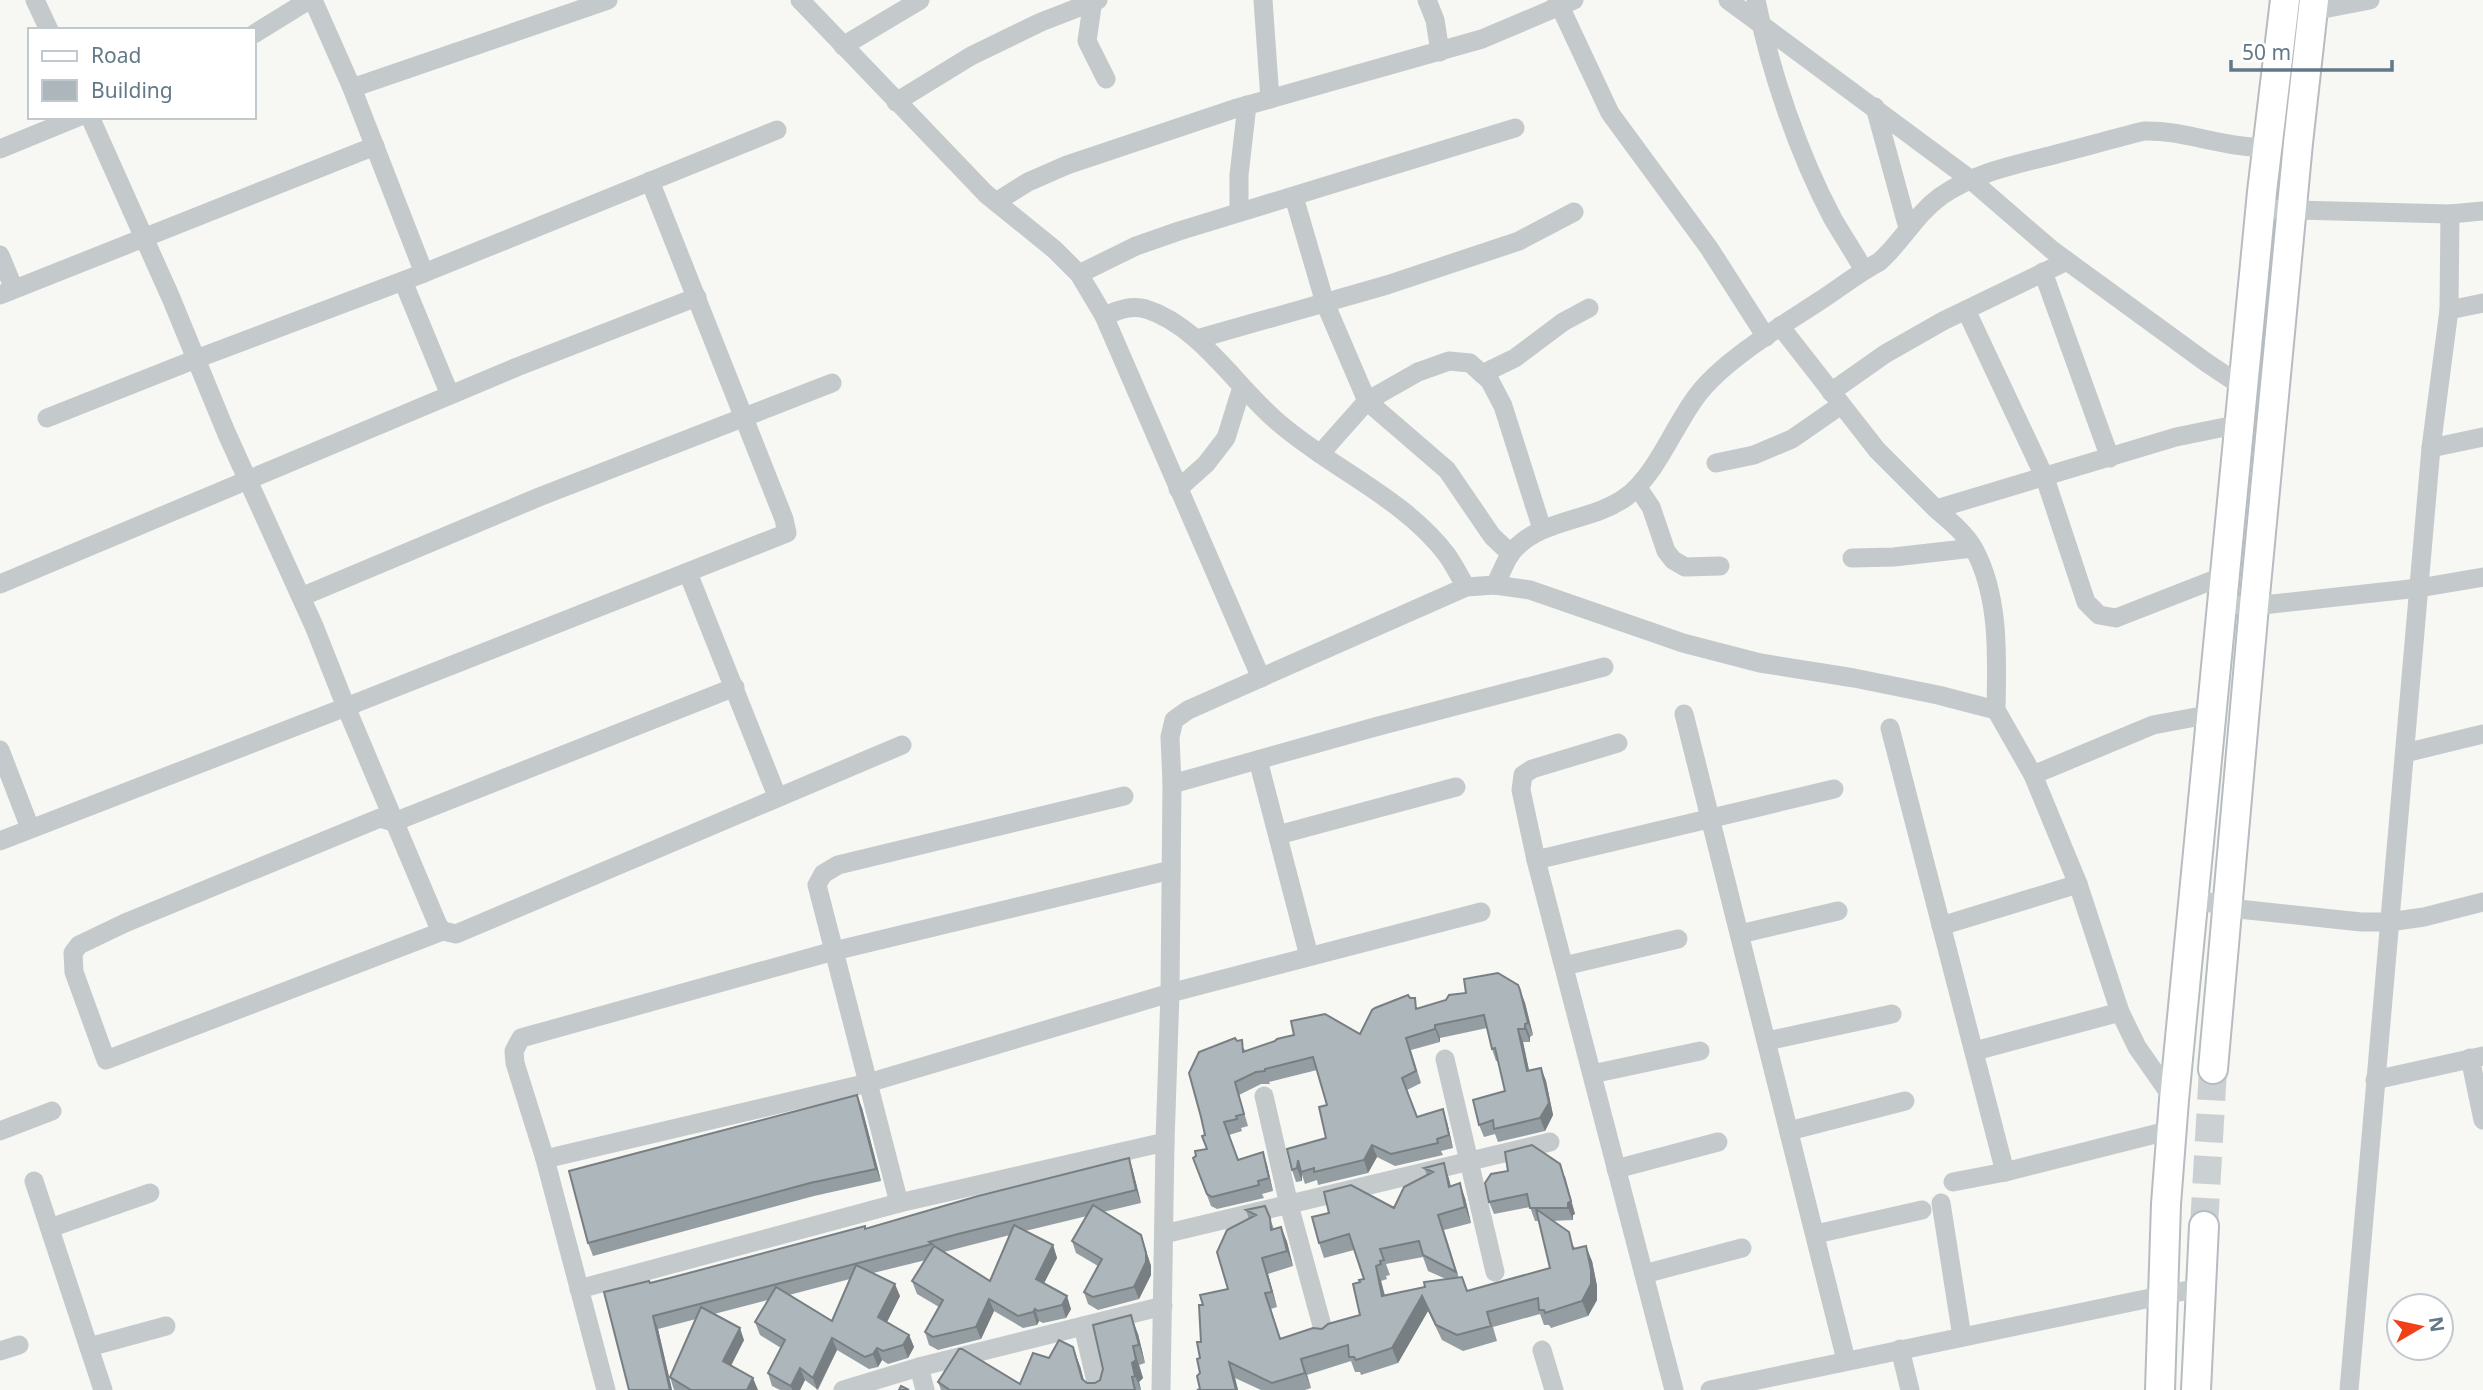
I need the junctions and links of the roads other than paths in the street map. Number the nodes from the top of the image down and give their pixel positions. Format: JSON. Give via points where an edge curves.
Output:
{"nodes":[{"id":1,"x":35,"y":0,"type":"edge"},
{"id":2,"x":311,"y":0,"type":"edge"},
{"id":3,"x":608,"y":0,"type":"edge"},
{"id":4,"x":800,"y":0,"type":"edge"},
{"id":5,"x":920,"y":0,"type":"edge"},
{"id":6,"x":1263,"y":0,"type":"edge"},
{"id":7,"x":1427,"y":0,"type":"edge"},
{"id":8,"x":1728,"y":0,"type":"edge"},
{"id":9,"x":1756,"y":0,"type":"edge"},
{"id":10,"x":2286,"y":0,"type":"edge"},
{"id":11,"x":2370,"y":0,"type":"edge"},
{"id":12,"x":1095,"y":1,"type":"edge"},
{"id":13,"x":1564,"y":2,"type":"edge"},
{"id":14,"x":2313,"y":5,"type":"edge"},
{"id":15,"x":1761,"y":23,"type":"junction"},
{"id":16,"x":48,"y":28,"type":"edge"},
{"id":17,"x":256,"y":33,"type":"edge"},
{"id":18,"x":843,"y":46,"type":"junction"},
{"id":19,"x":1440,"y":52,"type":"junction"},
{"id":20,"x":1106,"y":79,"type":"dead end"},
{"id":21,"x":352,"y":88,"type":"junction"},
{"id":22,"x":1270,"y":99,"type":"junction"},
{"id":23,"x":896,"y":102,"type":"junction"},
{"id":24,"x":1247,"y":106,"type":"junction"},
{"id":25,"x":1875,"y":107,"type":"junction"},
{"id":26,"x":73,"y":119,"type":"edge"},
{"id":27,"x":91,"y":119,"type":"edge"},
{"id":28,"x":1515,"y":128,"type":"dead end"},
{"id":29,"x":777,"y":131,"type":"dead end"},
{"id":30,"x":375,"y":146,"type":"junction"},
{"id":31,"x":2268,"y":147,"type":"junction"},
{"id":32,"x":0,"y":149,"type":"edge"},
{"id":33,"x":1971,"y":180,"type":"junction"},
{"id":34,"x":650,"y":181,"type":"junction"},
{"id":35,"x":1294,"y":197,"type":"junction"},
{"id":36,"x":996,"y":202,"type":"junction"},
{"id":37,"x":2261,"y":209,"type":"junction"},
{"id":38,"x":2291,"y":211,"type":"junction"},
{"id":39,"x":1239,"y":212,"type":"junction"},
{"id":40,"x":1574,"y":212,"type":"dead end"},
{"id":41,"x":2483,"y":212,"type":"edge"},
{"id":42,"x":2450,"y":214,"type":"junction"},
{"id":43,"x":1908,"y":228,"type":"junction"},
{"id":44,"x":144,"y":239,"type":"junction"},
{"id":45,"x":0,"y":255,"type":"edge"},
{"id":46,"x":2067,"y":261,"type":"junction"},
{"id":47,"x":1864,"y":270,"type":"junction"},
{"id":48,"x":2043,"y":272,"type":"junction"},
{"id":49,"x":424,"y":273,"type":"junction"},
{"id":50,"x":1079,"y":274,"type":"junction"},
{"id":51,"x":403,"y":281,"type":"junction"},
{"id":52,"x":7,"y":292,"type":"edge"},
{"id":53,"x":697,"y":297,"type":"junction"},
{"id":54,"x":1325,"y":303,"type":"junction"},
{"id":55,"x":2483,"y":303,"type":"edge"},
{"id":56,"x":1589,"y":308,"type":"dead end"},
{"id":57,"x":1966,"y":310,"type":"junction"},
{"id":58,"x":2449,"y":310,"type":"junction"},
{"id":59,"x":1104,"y":316,"type":"junction"},
{"id":60,"x":1773,"y":331,"type":"junction"},
{"id":61,"x":1197,"y":339,"type":"junction"},
{"id":62,"x":196,"y":359,"type":"junction"},
{"id":63,"x":1482,"y":374,"type":"junction"},
{"id":64,"x":832,"y":383,"type":"dead end"},
{"id":65,"x":1242,"y":387,"type":"junction"},
{"id":66,"x":2244,"y":387,"type":"junction"},
{"id":67,"x":450,"y":395,"type":"junction"},
{"id":68,"x":1836,"y":398,"type":"junction"},
{"id":69,"x":1367,"y":401,"type":"junction"},
{"id":70,"x":746,"y":417,"type":"junction"},
{"id":71,"x":47,"y":418,"type":"dead end"},
{"id":72,"x":2240,"y":424,"type":"junction"},
{"id":73,"x":2483,"y":438,"type":"edge"},
{"id":74,"x":2431,"y":448,"type":"junction"},
{"id":75,"x":1320,"y":454,"type":"junction"},
{"id":76,"x":2110,"y":458,"type":"junction"},
{"id":77,"x":1716,"y":463,"type":"dead end"},
{"id":78,"x":2045,"y":478,"type":"junction"},
{"id":79,"x":248,"y":481,"type":"junction"},
{"id":80,"x":1638,"y":488,"type":"junction"},
{"id":81,"x":1178,"y":489,"type":"junction"},
{"id":82,"x":1948,"y":511,"type":"junction"},
{"id":83,"x":1542,"y":529,"type":"junction"},
{"id":84,"x":1973,"y":548,"type":"junction"},
{"id":85,"x":1511,"y":554,"type":"junction"},
{"id":86,"x":1852,"y":558,"type":"dead end"},
{"id":87,"x":1720,"y":566,"type":"dead end"},
{"id":88,"x":688,"y":573,"type":"junction"},
{"id":89,"x":2225,"y":575,"type":"junction"},
{"id":90,"x":2483,"y":577,"type":"edge"},
{"id":91,"x":0,"y":584,"type":"edge"},
{"id":92,"x":1495,"y":585,"type":"junction"},
{"id":93,"x":1466,"y":587,"type":"junction"},
{"id":94,"x":2419,"y":588,"type":"junction"},
{"id":95,"x":301,"y":597,"type":"junction"},
{"id":96,"x":2222,"y":604,"type":"junction"},
{"id":97,"x":2254,"y":606,"type":"junction"},
{"id":98,"x":1604,"y":667,"type":"dead end"},
{"id":99,"x":1261,"y":678,"type":"junction"},
{"id":100,"x":735,"y":687,"type":"junction"},
{"id":101,"x":346,"y":707,"type":"junction"},
{"id":102,"x":1996,"y":710,"type":"junction"},
{"id":103,"x":1684,"y":715,"type":"dead end"},
{"id":104,"x":2212,"y":715,"type":"junction"},
{"id":105,"x":1890,"y":728,"type":"dead end"},
{"id":106,"x":2483,"y":734,"type":"edge"},
{"id":107,"x":1618,"y":743,"type":"dead end"},
{"id":108,"x":902,"y":745,"type":"dead end"},
{"id":109,"x":0,"y":750,"type":"edge"},
{"id":110,"x":2405,"y":753,"type":"junction"},
{"id":111,"x":1258,"y":760,"type":"junction"},
{"id":112,"x":2033,"y":775,"type":"junction"},
{"id":113,"x":1172,"y":784,"type":"junction"},
{"id":114,"x":1456,"y":787,"type":"dead end"},
{"id":115,"x":1834,"y":789,"type":"dead end"},
{"id":116,"x":776,"y":796,"type":"junction"},
{"id":117,"x":1124,"y":796,"type":"dead end"},
{"id":118,"x":1711,"y":817,"type":"junction"},
{"id":119,"x":394,"y":822,"type":"junction"},
{"id":120,"x":30,"y":828,"type":"junction"},
{"id":121,"x":1278,"y":835,"type":"junction"},
{"id":122,"x":0,"y":841,"type":"edge"},
{"id":123,"x":1536,"y":860,"type":"junction"},
{"id":124,"x":1171,"y":870,"type":"junction"},
{"id":125,"x":2078,"y":884,"type":"junction"},
{"id":126,"x":2194,"y":898,"type":"junction"},
{"id":127,"x":2483,"y":902,"type":"edge"},
{"id":128,"x":2229,"y":908,"type":"junction"},
{"id":129,"x":1838,"y":911,"type":"dead end"},
{"id":130,"x":1481,"y":912,"type":"dead end"},
{"id":131,"x":2389,"y":922,"type":"junction"},
{"id":132,"x":1941,"y":926,"type":"junction"},
{"id":133,"x":443,"y":931,"type":"junction"},
{"id":134,"x":1740,"y":934,"type":"junction"},
{"id":135,"x":1678,"y":939,"type":"dead end"},
{"id":136,"x":834,"y":951,"type":"junction"},
{"id":137,"x":1308,"y":956,"type":"junction"},
{"id":138,"x":1564,"y":967,"type":"junction"},
{"id":139,"x":1170,"y":993,"type":"junction"},
{"id":140,"x":2120,"y":1012,"type":"junction"},
{"id":141,"x":1892,"y":1014,"type":"dead end"},
{"id":142,"x":1767,"y":1041,"type":"junction"},
{"id":143,"x":1700,"y":1051,"type":"dead end"},
{"id":144,"x":1975,"y":1051,"type":"junction"},
{"id":145,"x":2477,"y":1057,"type":"edge"},
{"id":146,"x":1446,"y":1059,"type":"dead end"},
{"id":147,"x":2213,"y":1069,"type":"tunnel mouth"},
{"id":148,"x":1592,"y":1074,"type":"junction"},
{"id":149,"x":2375,"y":1080,"type":"junction"},
{"id":150,"x":868,"y":1083,"type":"junction"},
{"id":151,"x":1264,"y":1096,"type":"dead end"},
{"id":152,"x":2174,"y":1100,"type":"junction"},
{"id":153,"x":1905,"y":1101,"type":"dead end"},
{"id":154,"x":52,"y":1111,"type":"dead end"},
{"id":155,"x":2483,"y":1120,"type":"edge"},
{"id":156,"x":2171,"y":1130,"type":"junction"},
{"id":157,"x":0,"y":1131,"type":"edge"},
{"id":158,"x":1789,"y":1131,"type":"junction"},
{"id":159,"x":1165,"y":1142,"type":"junction"},
{"id":160,"x":1550,"y":1142,"type":"dead end"},
{"id":161,"x":1718,"y":1142,"type":"dead end"},
{"id":162,"x":545,"y":1159,"type":"junction"},
{"id":163,"x":1471,"y":1162,"type":"junction"},
{"id":164,"x":1616,"y":1169,"type":"junction"},
{"id":165,"x":2005,"y":1172,"type":"junction"},
{"id":166,"x":34,"y":1181,"type":"dead end"},
{"id":167,"x":1953,"y":1182,"type":"dead end"},
{"id":168,"x":150,"y":1193,"type":"dead end"},
{"id":169,"x":899,"y":1203,"type":"junction"},
{"id":170,"x":1941,"y":1203,"type":"dead end"},
{"id":171,"x":1289,"y":1205,"type":"junction"},
{"id":172,"x":1922,"y":1210,"type":"dead end"},
{"id":173,"x":2204,"y":1226,"type":"tunnel mouth"},
{"id":174,"x":50,"y":1228,"type":"junction"},
{"id":175,"x":1164,"y":1234,"type":"junction"},
{"id":176,"x":1816,"y":1234,"type":"junction"},
{"id":177,"x":1742,"y":1248,"type":"dead end"},
{"id":178,"x":1495,"y":1272,"type":"dead end"},
{"id":179,"x":1644,"y":1275,"type":"junction"},
{"id":180,"x":2203,"y":1287,"type":"junction"},
{"id":181,"x":579,"y":1289,"type":"junction"},
{"id":182,"x":2163,"y":1296,"type":"junction"},
{"id":183,"x":1163,"y":1306,"type":"junction"},
{"id":184,"x":166,"y":1326,"type":"dead end"},
{"id":185,"x":1083,"y":1326,"type":"junction"},
{"id":186,"x":1324,"y":1332,"type":"edge"},
{"id":187,"x":1962,"y":1337,"type":"junction"},
{"id":188,"x":89,"y":1347,"type":"junction"},
{"id":189,"x":1900,"y":1349,"type":"junction"},
{"id":190,"x":1542,"y":1350,"type":"dead end"},
{"id":191,"x":1846,"y":1360,"type":"junction"},
{"id":192,"x":919,"y":1367,"type":"junction"},
{"id":193,"x":103,"y":1390,"type":"edge"},
{"id":194,"x":606,"y":1390,"type":"edge"},
{"id":195,"x":842,"y":1390,"type":"edge"},
{"id":196,"x":925,"y":1390,"type":"edge"},
{"id":197,"x":1098,"y":1390,"type":"edge"},
{"id":198,"x":1161,"y":1390,"type":"edge"},
{"id":199,"x":1554,"y":1390,"type":"edge"},
{"id":200,"x":1674,"y":1390,"type":"edge"},
{"id":201,"x":1710,"y":1390,"type":"edge"},
{"id":202,"x":1910,"y":1390,"type":"edge"},
{"id":203,"x":2160,"y":1390,"type":"edge"},
{"id":204,"x":2196,"y":1390,"type":"edge"},
{"id":205,"x":2349,"y":1390,"type":"edge"}],
"edges":[{"from":1,"to":16,"type":"street"},
{"from":2,"to":17,"type":"street"},
{"from":2,"to":21,"type":"street"},
{"from":3,"to":21,"type":"street"},
{"from":4,"to":18,"type":"street"},
{"from":5,"to":18,"type":"street"},
{"from":6,"to":22,"type":"street"},
{"from":7,"to":19,"type":"street"},
{"from":8,"to":15,"type":"street"},
{"from":9,"to":15,"type":"street"},
{"from":10,"to":31,"type":"street"},
{"from":11,"to":14,"type":"street"},
{"from":12,"to":20,"type":"street","via":[[1087,41]]},
{"from":12,"to":23,"type":"street","via":[[971,56]]},
{"from":13,"to":19,"type":"street"},
{"from":13,"to":60,"type":"street","via":[[1610,113]]},
{"from":14,"to":38,"type":"street"},
{"from":15,"to":25,"type":"street"},
{"from":15,"to":47,"type":"street","via":[[1805,157],[1833,219]]},
{"from":18,"to":23,"type":"street"},
{"from":19,"to":22,"type":"street"},
{"from":21,"to":30,"type":"street"},
{"from":22,"to":24,"type":"street"},
{"from":23,"to":36,"type":"street"},
{"from":24,"to":36,"type":"street","via":[[1067,165]]},
{"from":24,"to":39,"type":"street"},
{"from":25,"to":33,"type":"street"},
{"from":25,"to":43,"type":"street"},
{"from":26,"to":32,"type":"street"},
{"from":27,"to":44,"type":"street"},
{"from":28,"to":35,"type":"street"},
{"from":29,"to":34,"type":"street"},
{"from":30,"to":44,"type":"street"},
{"from":30,"to":49,"type":"street"},
{"from":31,"to":33,"type":"street","via":[[2229,146],[2144,131],[2001,167]]},
{"from":31,"to":37,"type":"street"},
{"from":33,"to":43,"type":"street","via":[[1942,196]]},
{"from":33,"to":46,"type":"street"},
{"from":34,"to":49,"type":"street"},
{"from":34,"to":53,"type":"street"},
{"from":35,"to":39,"type":"street"},
{"from":35,"to":54,"type":"street"},
{"from":36,"to":50,"type":"street"},
{"from":37,"to":38,"type":"street"},
{"from":37,"to":66,"type":"street"},
{"from":38,"to":42,"type":"street"},
{"from":38,"to":97,"type":"street"},
{"from":39,"to":50,"type":"street","via":[[1136,246]]},
{"from":40,"to":54,"type":"street","via":[[1519,241]]},
{"from":41,"to":42,"type":"street"},
{"from":42,"to":58,"type":"street"},
{"from":43,"to":47,"type":"street","via":[[1893,250]]},
{"from":44,"to":52,"type":"street"},
{"from":44,"to":62,"type":"street"},
{"from":45,"to":52,"type":"street"},
{"from":46,"to":48,"type":"street"},
{"from":46,"to":66,"type":"street"},
{"from":47,"to":60,"type":"street"},
{"from":48,"to":57,"type":"street"},
{"from":48,"to":76,"type":"street"},
{"from":49,"to":51,"type":"street"},
{"from":50,"to":59,"type":"street"},
{"from":51,"to":62,"type":"street"},
{"from":51,"to":67,"type":"street"},
{"from":53,"to":67,"type":"street"},
{"from":53,"to":70,"type":"street"},
{"from":54,"to":61,"type":"street"},
{"from":54,"to":69,"type":"street"},
{"from":55,"to":58,"type":"street"},
{"from":56,"to":63,"type":"street","via":[[1515,358]]},
{"from":57,"to":68,"type":"street","via":[[1885,354]]},
{"from":57,"to":78,"type":"street"},
{"from":58,"to":74,"type":"street"},
{"from":59,"to":61,"type":"street","via":[[1126,307],[1144,309]]},
{"from":59,"to":81,"type":"street"},
{"from":60,"to":68,"type":"street"},
{"from":60,"to":80,"type":"street","via":[[1696,397]]},
{"from":61,"to":65,"type":"street"},
{"from":62,"to":71,"type":"street"},
{"from":62,"to":79,"type":"street"},
{"from":63,"to":69,"type":"street","via":[[1469,363],[1449,361]]},
{"from":63,"to":83,"type":"street","via":[[1503,406]]},
{"from":64,"to":70,"type":"street"},
{"from":65,"to":75,"type":"street","via":[[1278,423]]},
{"from":65,"to":81,"type":"street","via":[[1226,438]]},
{"from":66,"to":72,"type":"street"},
{"from":67,"to":79,"type":"street"},
{"from":68,"to":77,"type":"street","via":[[1792,439]]},
{"from":68,"to":82,"type":"street","via":[[1877,450]]},
{"from":69,"to":75,"type":"street"},
{"from":69,"to":85,"type":"street","via":[[1447,470],[1492,536]]},
{"from":70,"to":88,"type":"street","via":[[787,533]]},
{"from":70,"to":95,"type":"street","via":[[538,497]]},
{"from":72,"to":76,"type":"street","via":[[2176,437]]},
{"from":72,"to":89,"type":"street"},
{"from":73,"to":74,"type":"street"},
{"from":74,"to":94,"type":"street"},
{"from":75,"to":93,"type":"street","via":[[1420,526]]},
{"from":76,"to":78,"type":"street"},
{"from":78,"to":82,"type":"street"},
{"from":78,"to":89,"type":"street","via":[[2086,602],[2099,615],[2116,618]]},
{"from":79,"to":91,"type":"street"},
{"from":79,"to":95,"type":"street"},
{"from":80,"to":83,"type":"street","via":[[1597,513]]},
{"from":80,"to":87,"type":"street","via":[[1673,560],[1685,567]]},
{"from":81,"to":99,"type":"street"},
{"from":82,"to":84,"type":"street"},
{"from":83,"to":85,"type":"street"},
{"from":84,"to":86,"type":"street"},
{"from":84,"to":102,"type":"street","via":[[1989,592],[1997,654]]},
{"from":85,"to":92,"type":"street"},
{"from":88,"to":100,"type":"street"},
{"from":88,"to":101,"type":"street"},
{"from":89,"to":96,"type":"street"},
{"from":90,"to":94,"type":"street"},
{"from":92,"to":93,"type":"street"},
{"from":92,"to":102,"type":"street","via":[[1530,590],[1683,643],[1760,663],[1854,678]]},
{"from":93,"to":99,"type":"street"},
{"from":94,"to":97,"type":"street"},
{"from":94,"to":110,"type":"street"},
{"from":95,"to":101,"type":"street"},
{"from":96,"to":97,"type":"street"},
{"from":96,"to":104,"type":"street"},
{"from":97,"to":128,"type":"street"},
{"from":98,"to":111,"type":"street"},
{"from":99,"to":113,"type":"street","via":[[1174,720]]},
{"from":100,"to":116,"type":"street"},
{"from":100,"to":119,"type":"street"},
{"from":101,"to":119,"type":"street"},
{"from":101,"to":120,"type":"street"},
{"from":102,"to":112,"type":"street"},
{"from":103,"to":118,"type":"street"},
{"from":104,"to":112,"type":"street","via":[[2154,725]]},
{"from":104,"to":126,"type":"street"},
{"from":105,"to":132,"type":"street"},
{"from":106,"to":110,"type":"street"},
{"from":107,"to":123,"type":"street","via":[[1522,775]]},
{"from":108,"to":116,"type":"street"},
{"from":109,"to":120,"type":"street"},
{"from":110,"to":131,"type":"street"},
{"from":111,"to":113,"type":"street"},
{"from":111,"to":121,"type":"street"},
{"from":112,"to":125,"type":"street"},
{"from":113,"to":124,"type":"street"},
{"from":114,"to":121,"type":"street"},
{"from":115,"to":118,"type":"street"},
{"from":116,"to":133,"type":"street","via":[[456,934]]},
{"from":117,"to":136,"type":"street","via":[[838,864],[822,874],[817,885]]},
{"from":118,"to":123,"type":"street"},
{"from":118,"to":134,"type":"street"},
{"from":119,"to":133,"type":"street"},
{"from":119,"to":133,"type":"street","via":[[380,818],[79,945],[73,953],[74,972],[106,1060]]},
{"from":120,"to":122,"type":"street"},
{"from":121,"to":137,"type":"street"},
{"from":123,"to":138,"type":"street"},
{"from":124,"to":136,"type":"street"},
{"from":124,"to":139,"type":"street"},
{"from":125,"to":132,"type":"street"},
{"from":125,"to":140,"type":"street"},
{"from":126,"to":128,"type":"street"},
{"from":126,"to":152,"type":"street"},
{"from":127,"to":131,"type":"street"},
{"from":128,"to":131,"type":"street"},
{"from":128,"to":147,"type":"street"},
{"from":129,"to":134,"type":"street"},
{"from":130,"to":137,"type":"street"},
{"from":131,"to":149,"type":"street"},
{"from":132,"to":144,"type":"street"},
{"from":134,"to":142,"type":"street"},
{"from":135,"to":138,"type":"street"},
{"from":136,"to":150,"type":"street"},
{"from":136,"to":162,"type":"street","via":[[521,1038],[514,1051],[515,1063]]},
{"from":137,"to":139,"type":"street"},
{"from":138,"to":148,"type":"street"},
{"from":139,"to":150,"type":"street"},
{"from":139,"to":159,"type":"street"},
{"from":140,"to":144,"type":"street"},
{"from":140,"to":152,"type":"street","via":[[2137,1047]]},
{"from":141,"to":142,"type":"street"},
{"from":142,"to":158,"type":"street"},
{"from":143,"to":148,"type":"street"},
{"from":144,"to":165,"type":"street"},
{"from":145,"to":149,"type":"street"},
{"from":145,"to":155,"type":"street"},
{"from":146,"to":163,"type":"street"},
{"from":148,"to":164,"type":"street"},
{"from":149,"to":205,"type":"street"},
{"from":150,"to":162,"type":"street"},
{"from":150,"to":169,"type":"street"},
{"from":151,"to":171,"type":"street"},
{"from":152,"to":156,"type":"street"},
{"from":153,"to":158,"type":"street"},
{"from":154,"to":157,"type":"street"},
{"from":156,"to":165,"type":"street"},
{"from":156,"to":182,"type":"street"},
{"from":158,"to":176,"type":"street"},
{"from":159,"to":169,"type":"street"},
{"from":159,"to":175,"type":"street"},
{"from":160,"to":163,"type":"street"},
{"from":161,"to":164,"type":"street"},
{"from":162,"to":181,"type":"street"},
{"from":163,"to":171,"type":"street"},
{"from":163,"to":178,"type":"street"},
{"from":164,"to":179,"type":"street"},
{"from":165,"to":167,"type":"street"},
{"from":166,"to":174,"type":"street"},
{"from":168,"to":174,"type":"street"},
{"from":169,"to":181,"type":"street"},
{"from":170,"to":187,"type":"street"},
{"from":171,"to":175,"type":"street"},
{"from":171,"to":186,"type":"street"},
{"from":172,"to":176,"type":"street"},
{"from":173,"to":180,"type":"street"},
{"from":174,"to":188,"type":"street"},
{"from":175,"to":183,"type":"street"},
{"from":176,"to":191,"type":"street"},
{"from":177,"to":179,"type":"street"},
{"from":179,"to":200,"type":"street"},
{"from":180,"to":182,"type":"street"},
{"from":180,"to":204,"type":"street"},
{"from":181,"to":194,"type":"street"},
{"from":182,"to":187,"type":"street"},
{"from":182,"to":203,"type":"street"},
{"from":183,"to":185,"type":"street"},
{"from":183,"to":198,"type":"street"},
{"from":184,"to":188,"type":"street"},
{"from":185,"to":192,"type":"street"},
{"from":185,"to":197,"type":"street"},
{"from":187,"to":189,"type":"street"},
{"from":188,"to":193,"type":"street"},
{"from":189,"to":191,"type":"street"},
{"from":189,"to":202,"type":"street"},
{"from":190,"to":199,"type":"street"},
{"from":191,"to":201,"type":"street"},
{"from":192,"to":195,"type":"street"},
{"from":192,"to":196,"type":"street"}]}
